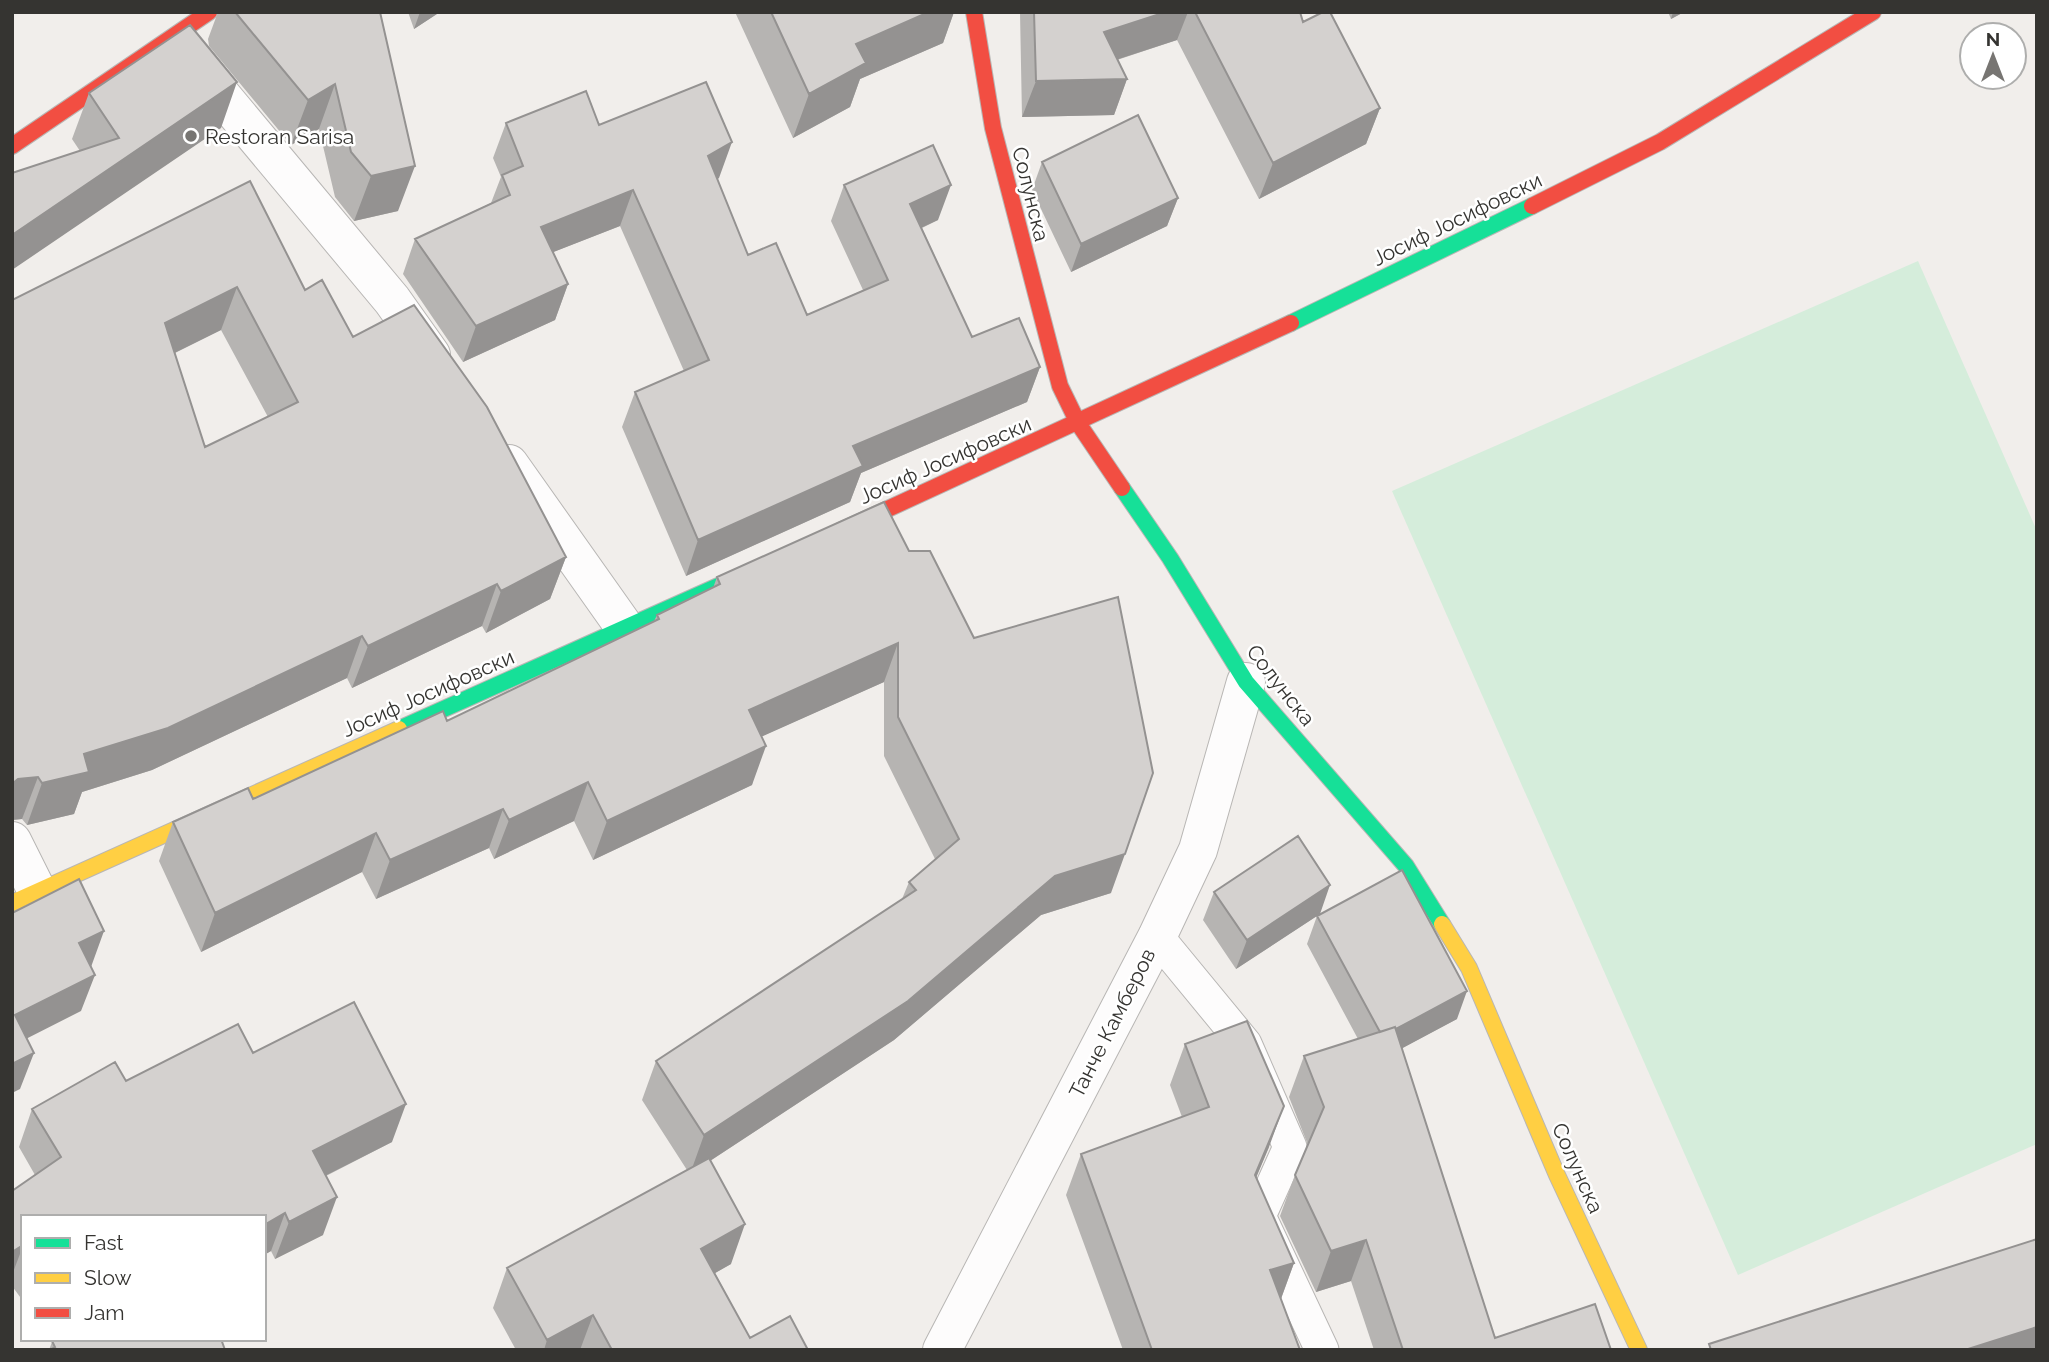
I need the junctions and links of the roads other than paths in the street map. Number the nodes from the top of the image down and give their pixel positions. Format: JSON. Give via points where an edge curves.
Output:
{"nodes":[{"id":1,"x":209,"y":12,"type":"edge"},
{"id":2,"x":974,"y":12,"type":"edge"},
{"id":3,"x":1873,"y":12,"type":"edge"},
{"id":4,"x":173,"y":37,"type":"junction"},
{"id":5,"x":12,"y":146,"type":"edge"},
{"id":6,"x":448,"y":379,"type":"edge"},
{"id":7,"x":1078,"y":423,"type":"junction"},
{"id":8,"x":488,"y":435,"type":"edge"},
{"id":9,"x":827,"y":537,"type":"edge"},
{"id":10,"x":764,"y":565,"type":"edge"},
{"id":11,"x":625,"y":628,"type":"junction"},
{"id":12,"x":1246,"y":682,"type":"junction"},
{"id":13,"x":12,"y":841,"type":"edge"},
{"id":14,"x":25,"y":897,"type":"edge"},
{"id":15,"x":1157,"y":937,"type":"junction"},
{"id":16,"x":942,"y":1350,"type":"edge"},
{"id":17,"x":1322,"y":1350,"type":"edge"},
{"id":18,"x":1639,"y":1350,"type":"edge"}],
"edges":[{"from":1,"to":4,"type":"main road"},
{"from":2,"to":7,"type":"main road","name":"Солунска","via":[[993,128],[1044,331],[1060,386]]},
{"from":3,"to":7,"type":"main road","name":"Јосиф Јосифовски","via":[[1660,142]]},
{"from":4,"to":5,"type":"main road"},
{"from":4,"to":6,"type":"street","via":[[392,300]]},
{"from":7,"to":9,"type":"main road","name":"Јосиф Јосифовски"},
{"from":7,"to":12,"type":"main road","name":"Солунска","via":[[1170,558]]},
{"from":8,"to":11,"type":"street"},
{"from":10,"to":11,"type":"main road","name":"Јосиф Јосифовски"},
{"from":11,"to":14,"type":"main road","name":"Јосиф Јосифовски"},
{"from":12,"to":15,"type":"street","name":"Танче Камберов","via":[[1198,850]]},
{"from":12,"to":18,"type":"main road","name":"Солунска","via":[[1406,866],[1469,968],[1557,1175]]},
{"from":13,"to":14,"type":"street"},
{"from":15,"to":16,"type":"street","name":"Танче Камберов"},
{"from":15,"to":17,"type":"lane","via":[[1245,1044],[1290,1147],[1259,1216]]}]}
